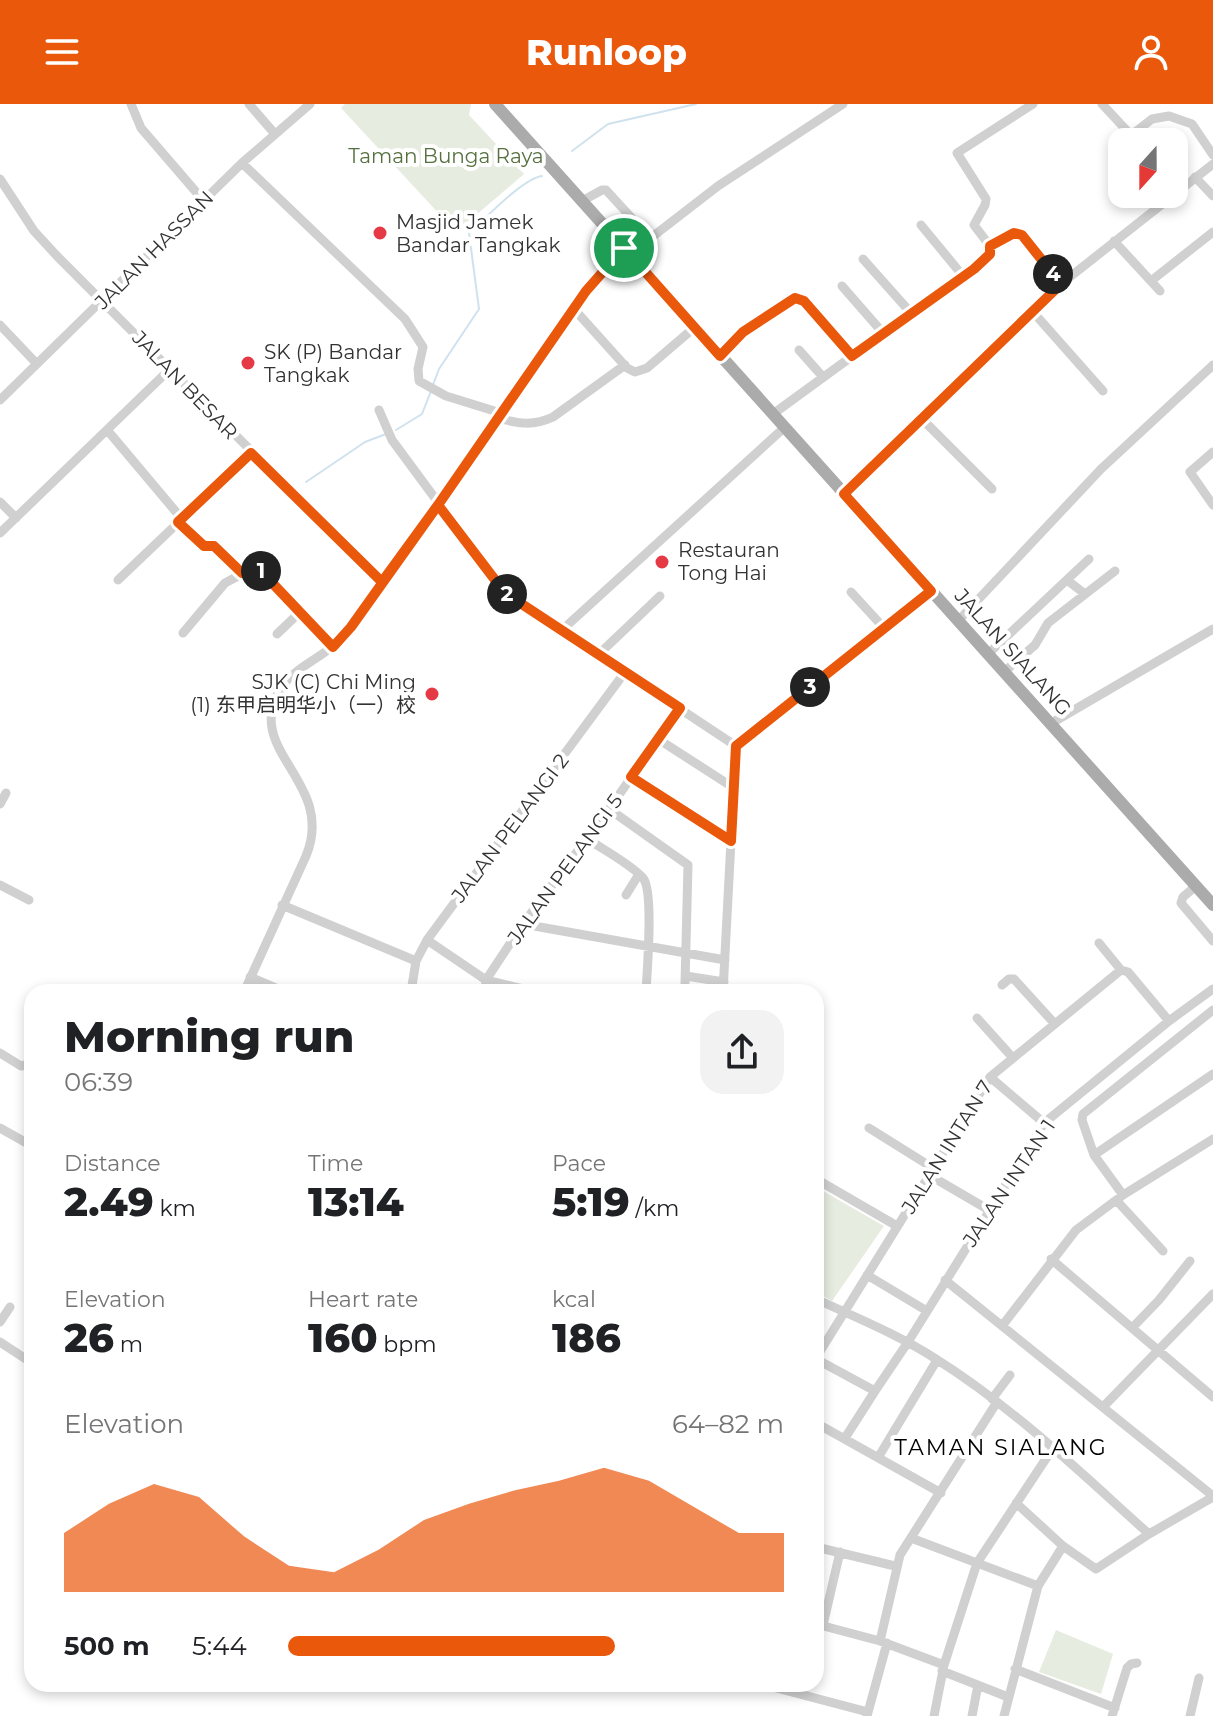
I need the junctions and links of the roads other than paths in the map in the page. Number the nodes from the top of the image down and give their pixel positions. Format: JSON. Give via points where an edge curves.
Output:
{"nodes":[{"id":1,"x":131,"y":104,"type":"edge"},
{"id":2,"x":249,"y":104,"type":"edge"},
{"id":3,"x":310,"y":104,"type":"edge"},
{"id":4,"x":843,"y":104,"type":"edge"},
{"id":5,"x":1033,"y":104,"type":"edge"},
{"id":6,"x":1102,"y":104,"type":"edge"},
{"id":7,"x":499,"y":105,"type":"edge"},
{"id":8,"x":275,"y":134,"type":"junction"},
{"id":9,"x":1213,"y":155,"type":"edge"},
{"id":10,"x":242,"y":163,"type":"junction"},
{"id":11,"x":1213,"y":164,"type":"edge"},
{"id":12,"x":1195,"y":177,"type":"junction"},
{"id":13,"x":0,"y":179,"type":"edge"},
{"id":14,"x":1213,"y":196,"type":"edge"},
{"id":15,"x":203,"y":200,"type":"junction"},
{"id":16,"x":582,"y":201,"type":"junction"},
{"id":17,"x":921,"y":225,"type":"dead end"},
{"id":18,"x":1213,"y":232,"type":"edge"},
{"id":19,"x":650,"y":238,"type":"junction"},
{"id":20,"x":1114,"y":241,"type":"junction"},
{"id":21,"x":990,"y":246,"type":"junction"},
{"id":22,"x":627,"y":251,"type":"junction"},
{"id":23,"x":863,"y":259,"type":"dead end"},
{"id":24,"x":963,"y":276,"type":"junction"},
{"id":25,"x":1151,"y":281,"type":"junction"},
{"id":26,"x":1061,"y":284,"type":"junction"},
{"id":27,"x":842,"y":286,"type":"dead end"},
{"id":28,"x":1160,"y":291,"type":"dead end"},
{"id":29,"x":104,"y":301,"type":"junction"},
{"id":30,"x":574,"y":309,"type":"junction"},
{"id":31,"x":1033,"y":312,"type":"junction"},
{"id":32,"x":911,"y":313,"type":"junction"},
{"id":33,"x":0,"y":325,"type":"edge"},
{"id":34,"x":695,"y":327,"type":"junction"},
{"id":35,"x":883,"y":333,"type":"junction"},
{"id":36,"x":799,"y":350,"type":"dead end"},
{"id":37,"x":720,"y":356,"type":"junction"},
{"id":38,"x":852,"y":356,"type":"junction"},
{"id":39,"x":37,"y":364,"type":"junction"},
{"id":40,"x":625,"y":365,"type":"junction"},
{"id":41,"x":1213,"y":365,"type":"edge"},
{"id":42,"x":169,"y":370,"type":"junction"},
{"id":43,"x":823,"y":377,"type":"junction"},
{"id":44,"x":1103,"y":391,"type":"dead end"},
{"id":45,"x":0,"y":400,"type":"edge"},
{"id":46,"x":379,"y":410,"type":"dead end"},
{"id":47,"x":773,"y":414,"type":"junction"},
{"id":48,"x":500,"y":415,"type":"junction"},
{"id":49,"x":922,"y":419,"type":"junction"},
{"id":50,"x":785,"y":427,"type":"junction"},
{"id":51,"x":108,"y":431,"type":"junction"},
{"id":52,"x":1213,"y":452,"type":"edge"},
{"id":53,"x":251,"y":453,"type":"junction"},
{"id":54,"x":992,"y":489,"type":"dead end"},
{"id":55,"x":844,"y":494,"type":"junction"},
{"id":56,"x":0,"y":502,"type":"edge"},
{"id":57,"x":1210,"y":502,"type":"edge"},
{"id":58,"x":438,"y":505,"type":"junction"},
{"id":59,"x":16,"y":518,"type":"junction"},
{"id":60,"x":180,"y":520,"type":"junction"},
{"id":61,"x":0,"y":533,"type":"edge"},
{"id":62,"x":1089,"y":559,"type":"dead end"},
{"id":63,"x":1115,"y":571,"type":"dead end"},
{"id":64,"x":242,"y":573,"type":"junction"},
{"id":65,"x":118,"y":580,"type":"dead end"},
{"id":66,"x":1067,"y":580,"type":"junction"},
{"id":67,"x":382,"y":582,"type":"junction"},
{"id":68,"x":931,"y":591,"type":"junction"},
{"id":69,"x":851,"y":592,"type":"dead end"},
{"id":70,"x":1085,"y":594,"type":"junction"},
{"id":71,"x":660,"y":596,"type":"dead end"},
{"id":72,"x":300,"y":612,"type":"junction"},
{"id":73,"x":958,"y":621,"type":"junction"},
{"id":74,"x":884,"y":628,"type":"junction"},
{"id":75,"x":1213,"y":629,"type":"edge"},
{"id":76,"x":562,"y":630,"type":"junction"},
{"id":77,"x":183,"y":633,"type":"dead end"},
{"id":78,"x":277,"y":634,"type":"dead end"},
{"id":79,"x":333,"y":647,"type":"junction"},
{"id":80,"x":599,"y":654,"type":"junction"},
{"id":81,"x":988,"y":654,"type":"junction"},
{"id":82,"x":625,"y":672,"type":"junction"},
{"id":83,"x":1004,"y":672,"type":"junction"},
{"id":84,"x":680,"y":708,"type":"junction"},
{"id":85,"x":1050,"y":724,"type":"junction"},
{"id":86,"x":658,"y":739,"type":"junction"},
{"id":87,"x":736,"y":746,"type":"junction"},
{"id":88,"x":631,"y":777,"type":"junction"},
{"id":89,"x":734,"y":788,"type":"junction"},
{"id":90,"x":6,"y":793,"type":"dead end"},
{"id":91,"x":0,"y":804,"type":"edge"},
{"id":92,"x":609,"y":809,"type":"junction"},
{"id":93,"x":586,"y":838,"type":"junction"},
{"id":94,"x":731,"y":841,"type":"junction"},
{"id":95,"x":639,"y":874,"type":"junction"},
{"id":96,"x":0,"y":885,"type":"edge"},
{"id":97,"x":1196,"y":886,"type":"junction"},
{"id":98,"x":626,"y":895,"type":"dead end"},
{"id":99,"x":29,"y":900,"type":"dead end"},
{"id":100,"x":282,"y":905,"type":"junction"},
{"id":101,"x":1213,"y":905,"type":"edge"},
{"id":102,"x":523,"y":924,"type":"junction"},
{"id":103,"x":427,"y":940,"type":"junction"},
{"id":104,"x":1213,"y":941,"type":"edge"},
{"id":105,"x":1099,"y":943,"type":"dead end"},
{"id":106,"x":648,"y":947,"type":"junction"},
{"id":107,"x":686,"y":954,"type":"junction"},
{"id":108,"x":725,"y":960,"type":"junction"},
{"id":109,"x":416,"y":961,"type":"junction"},
{"id":110,"x":1120,"y":971,"type":"junction"},
{"id":111,"x":250,"y":977,"type":"junction"},
{"id":112,"x":486,"y":980,"type":"junction"},
{"id":113,"x":247,"y":984,"type":"edge"},
{"id":114,"x":266,"y":984,"type":"edge"},
{"id":115,"x":412,"y":984,"type":"edge"},
{"id":116,"x":486,"y":984,"type":"edge"},
{"id":117,"x":503,"y":984,"type":"edge"},
{"id":118,"x":646,"y":984,"type":"edge"},
{"id":119,"x":707,"y":984,"type":"edge"},
{"id":120,"x":723,"y":984,"type":"edge"},
{"id":121,"x":1002,"y":985,"type":"dead end"},
{"id":122,"x":1213,"y":989,"type":"edge"},
{"id":123,"x":1213,"y":1010,"type":"edge"},
{"id":124,"x":977,"y":1018,"type":"dead end"},
{"id":125,"x":1169,"y":1021,"type":"junction"},
{"id":126,"x":1054,"y":1023,"type":"junction"},
{"id":127,"x":0,"y":1053,"type":"edge"},
{"id":128,"x":1013,"y":1058,"type":"junction"},
{"id":129,"x":24,"y":1065,"type":"edge"},
{"id":130,"x":1213,"y":1074,"type":"edge"},
{"id":131,"x":990,"y":1077,"type":"junction"},
{"id":132,"x":1044,"y":1123,"type":"junction"},
{"id":133,"x":0,"y":1128,"type":"edge"},
{"id":134,"x":869,"y":1128,"type":"dead end"},
{"id":135,"x":1213,"y":1139,"type":"edge"},
{"id":136,"x":24,"y":1142,"type":"edge"},
{"id":137,"x":1094,"y":1155,"type":"junction"},
{"id":138,"x":931,"y":1172,"type":"junction"},
{"id":139,"x":824,"y":1184,"type":"edge"},
{"id":140,"x":1120,"y":1198,"type":"junction"},
{"id":141,"x":989,"y":1210,"type":"junction"},
{"id":142,"x":897,"y":1226,"type":"junction"},
{"id":143,"x":1163,"y":1251,"type":"dead end"},
{"id":144,"x":1051,"y":1259,"type":"junction"},
{"id":145,"x":1190,"y":1261,"type":"dead end"},
{"id":146,"x":867,"y":1275,"type":"junction"},
{"id":147,"x":945,"y":1280,"type":"junction"},
{"id":148,"x":1213,"y":1294,"type":"edge"},
{"id":149,"x":824,"y":1303,"type":"edge"},
{"id":150,"x":10,"y":1307,"type":"dead end"},
{"id":151,"x":927,"y":1311,"type":"junction"},
{"id":152,"x":845,"y":1312,"type":"junction"},
{"id":153,"x":0,"y":1322,"type":"edge"},
{"id":154,"x":1002,"y":1326,"type":"junction"},
{"id":155,"x":1132,"y":1328,"type":"junction"},
{"id":156,"x":0,"y":1342,"type":"edge"},
{"id":157,"x":908,"y":1342,"type":"junction"},
{"id":158,"x":824,"y":1346,"type":"edge"},
{"id":159,"x":1159,"y":1351,"type":"junction"},
{"id":160,"x":24,"y":1358,"type":"edge"},
{"id":161,"x":937,"y":1360,"type":"junction"},
{"id":162,"x":824,"y":1363,"type":"edge"},
{"id":163,"x":1010,"y":1375,"type":"dead end"},
{"id":164,"x":1213,"y":1382,"type":"edge"},
{"id":165,"x":875,"y":1391,"type":"junction"},
{"id":166,"x":1209,"y":1394,"type":"edge"},
{"id":167,"x":994,"y":1400,"type":"junction"},
{"id":168,"x":1103,"y":1407,"type":"junction"},
{"id":169,"x":824,"y":1427,"type":"edge"},
{"id":170,"x":845,"y":1438,"type":"junction"},
{"id":171,"x":1053,"y":1448,"type":"junction"},
{"id":172,"x":879,"y":1456,"type":"junction"},
{"id":173,"x":941,"y":1493,"type":"junction"},
{"id":174,"x":1213,"y":1497,"type":"edge"},
{"id":175,"x":1016,"y":1503,"type":"junction"},
{"id":176,"x":1149,"y":1534,"type":"junction"},
{"id":177,"x":911,"y":1538,"type":"junction"},
{"id":178,"x":1063,"y":1546,"type":"junction"},
{"id":179,"x":824,"y":1549,"type":"edge"},
{"id":180,"x":840,"y":1552,"type":"junction"},
{"id":181,"x":977,"y":1563,"type":"junction"},
{"id":182,"x":895,"y":1566,"type":"junction"},
{"id":183,"x":1038,"y":1586,"type":"junction"},
{"id":184,"x":824,"y":1607,"type":"edge"},
{"id":185,"x":824,"y":1625,"type":"edge"},
{"id":186,"x":884,"y":1642,"type":"junction"},
{"id":187,"x":1137,"y":1663,"type":"dead end"},
{"id":188,"x":943,"y":1668,"type":"junction"},
{"id":189,"x":1015,"y":1669,"type":"junction"},
{"id":190,"x":1199,"y":1678,"type":"dead end"},
{"id":191,"x":978,"y":1685,"type":"junction"},
{"id":192,"x":790,"y":1692,"type":"edge"},
{"id":193,"x":1008,"y":1697,"type":"junction"},
{"id":194,"x":1113,"y":1712,"type":"edge"},
{"id":195,"x":867,"y":1714,"type":"edge"},
{"id":196,"x":934,"y":1716,"type":"edge"},
{"id":197,"x":972,"y":1716,"type":"edge"},
{"id":198,"x":1004,"y":1716,"type":"edge"},
{"id":199,"x":1190,"y":1716,"type":"edge"}],
"edges":[{"from":1,"to":15,"type":"street","via":[[141,128]]},
{"from":2,"to":8,"type":"street"},
{"from":3,"to":8,"type":"street","name":"JALAN HASSAN"},
{"from":4,"to":19,"type":"street"},
{"from":5,"to":21,"type":"street","via":[[957,153],[986,199],[974,225]]},
{"from":6,"to":9,"type":"street","via":[[1129,133],[1159,116],[1192,124]]},
{"from":7,"to":16,"type":"main road","name":"JALAN SIALANG"},
{"from":8,"to":10,"type":"street","name":"JALAN HASSAN"},
{"from":10,"to":15,"type":"street","name":"JALAN HASSAN"},
{"from":10,"to":48,"type":"street","via":[[405,319],[423,347],[419,381]]},
{"from":11,"to":12,"type":"street"},
{"from":12,"to":14,"type":"street"},
{"from":12,"to":20,"type":"street"},
{"from":13,"to":29,"type":"street","name":"JALAN BESAR","via":[[34,231]]},
{"from":15,"to":29,"type":"street","name":"JALAN HASSAN"},
{"from":16,"to":19,"type":"street","via":[[606,190]]},
{"from":16,"to":22,"type":"main road","name":"JALAN SIALANG"},
{"from":17,"to":24,"type":"street"},
{"from":18,"to":25,"type":"street"},
{"from":19,"to":22,"type":"street"},
{"from":20,"to":25,"type":"street"},
{"from":20,"to":26,"type":"street"},
{"from":21,"to":24,"type":"street","via":[[988,257]]},
{"from":21,"to":26,"type":"street","via":[[1020,234]]},
{"from":22,"to":30,"type":"street"},
{"from":22,"to":34,"type":"main road","name":"JALAN SIALANG"},
{"from":23,"to":32,"type":"street"},
{"from":24,"to":32,"type":"street"},
{"from":25,"to":28,"type":"street"},
{"from":26,"to":31,"type":"street"},
{"from":27,"to":35,"type":"street"},
{"from":29,"to":39,"type":"street","name":"JALAN HASSAN"},
{"from":29,"to":42,"type":"street","name":"JALAN BESAR"},
{"from":30,"to":40,"type":"street"},
{"from":30,"to":48,"type":"street"},
{"from":31,"to":44,"type":"street"},
{"from":31,"to":49,"type":"street"},
{"from":32,"to":35,"type":"street"},
{"from":33,"to":39,"type":"street"},
{"from":34,"to":37,"type":"main road","name":"JALAN SIALANG"},
{"from":34,"to":40,"type":"street","via":[[644,371]]},
{"from":35,"to":38,"type":"street"},
{"from":36,"to":43,"type":"street"},
{"from":37,"to":38,"type":"street","via":[[743,332],[791,300],[804,301]]},
{"from":37,"to":47,"type":"main road","name":"JALAN SIALANG"},
{"from":38,"to":43,"type":"street"},
{"from":39,"to":45,"type":"street","name":"JALAN HASSAN"},
{"from":40,"to":48,"type":"street","via":[[542,422],[517,423]]},
{"from":41,"to":73,"type":"street","via":[[1101,469]]},
{"from":42,"to":51,"type":"street"},
{"from":42,"to":53,"type":"street","name":"JALAN BESAR"},
{"from":43,"to":47,"type":"street"},
{"from":46,"to":58,"type":"street","via":[[392,440]]},
{"from":47,"to":50,"type":"main road","name":"JALAN SIALANG"},
{"from":48,"to":58,"type":"street"},
{"from":49,"to":54,"type":"street"},
{"from":49,"to":55,"type":"street"},
{"from":50,"to":55,"type":"main road","name":"JALAN SIALANG"},
{"from":50,"to":76,"type":"street"},
{"from":51,"to":59,"type":"street"},
{"from":51,"to":60,"type":"street"},
{"from":52,"to":57,"type":"street","via":[[1190,472]]},
{"from":53,"to":60,"type":"street"},
{"from":53,"to":67,"type":"street","name":"JALAN BESAR"},
{"from":55,"to":68,"type":"main road","name":"JALAN SIALANG"},
{"from":56,"to":59,"type":"street"},
{"from":58,"to":67,"type":"street"},
{"from":58,"to":76,"type":"street","via":[[505,593]]},
{"from":59,"to":61,"type":"street"},
{"from":60,"to":64,"type":"street","via":[[204,546],[214,546]]},
{"from":60,"to":65,"type":"street"},
{"from":62,"to":66,"type":"street"},
{"from":63,"to":70,"type":"street"},
{"from":64,"to":72,"type":"street","via":[[258,568]]},
{"from":64,"to":77,"type":"street","via":[[225,583]]},
{"from":66,"to":70,"type":"street"},
{"from":66,"to":81,"type":"street"},
{"from":67,"to":79,"type":"street"},
{"from":68,"to":73,"type":"main road","name":"JALAN SIALANG"},
{"from":68,"to":74,"type":"street"},
{"from":69,"to":74,"type":"street"},
{"from":70,"to":83,"type":"street","via":[[1048,623],[1035,645]]},
{"from":71,"to":80,"type":"street"},
{"from":72,"to":78,"type":"street"},
{"from":72,"to":79,"type":"street"},
{"from":73,"to":81,"type":"main road","name":"JALAN SIALANG"},
{"from":74,"to":87,"type":"street"},
{"from":75,"to":85,"type":"street"},
{"from":76,"to":80,"type":"street"},
{"from":79,"to":100,"type":"street","via":[[286,682],[271,714],[278,748],[307,796],[313,819],[309,850]]},
{"from":80,"to":82,"type":"street"},
{"from":81,"to":83,"type":"main road","name":"JALAN SIALANG"},
{"from":82,"to":84,"type":"street"},
{"from":82,"to":103,"type":"street","name":"JALAN PELANGI 2"},
{"from":83,"to":85,"type":"main road","name":"JALAN SIALANG"},
{"from":84,"to":86,"type":"street","name":"JALAN PELANGI 5"},
{"from":84,"to":87,"type":"street"},
{"from":85,"to":97,"type":"main road","name":"JALAN SIALANG"},
{"from":86,"to":88,"type":"street","name":"JALAN PELANGI 5"},
{"from":86,"to":89,"type":"street"},
{"from":87,"to":89,"type":"street"},
{"from":88,"to":92,"type":"street","name":"JALAN PELANGI 5"},
{"from":88,"to":94,"type":"street"},
{"from":89,"to":94,"type":"street"},
{"from":90,"to":91,"type":"street"},
{"from":92,"to":93,"type":"street","name":"JALAN PELANGI 5"},
{"from":92,"to":107,"type":"street","via":[[688,865]]},
{"from":93,"to":95,"type":"street"},
{"from":93,"to":102,"type":"street","name":"JALAN PELANGI 5"},
{"from":94,"to":108,"type":"street"},
{"from":95,"to":98,"type":"street"},
{"from":95,"to":106,"type":"street","via":[[648,890]]},
{"from":96,"to":99,"type":"street"},
{"from":97,"to":101,"type":"main road","name":"JALAN SIALANG"},
{"from":97,"to":104,"type":"street","via":[[1181,903]]},
{"from":100,"to":109,"type":"street"},
{"from":100,"to":111,"type":"street"},
{"from":102,"to":106,"type":"street"},
{"from":102,"to":112,"type":"street","name":"JALAN PELANGI 5"},
{"from":103,"to":109,"type":"street","name":"JALAN PELANGI 2"},
{"from":103,"to":112,"type":"street"},
{"from":105,"to":110,"type":"street"},
{"from":106,"to":107,"type":"street"},
{"from":106,"to":118,"type":"street"},
{"from":107,"to":108,"type":"street"},
{"from":107,"to":119,"type":"street","via":[[686,980]]},
{"from":108,"to":120,"type":"street"},
{"from":109,"to":115,"type":"street","name":"JALAN PELANGI 2"},
{"from":110,"to":125,"type":"street","via":[[1128,972]]},
{"from":110,"to":126,"type":"street","name":"JALAN INTAN 7"},
{"from":111,"to":113,"type":"street"},
{"from":111,"to":114,"type":"street"},
{"from":112,"to":116,"type":"street","name":"JALAN PELANGI 5"},
{"from":112,"to":117,"type":"street"},
{"from":121,"to":126,"type":"street","via":[[1014,979]]},
{"from":122,"to":125,"type":"street","name":"JALAN INTAN 1"},
{"from":123,"to":137,"type":"street","via":[[1083,1114]]},
{"from":124,"to":128,"type":"street"},
{"from":125,"to":132,"type":"street","name":"JALAN INTAN 1"},
{"from":126,"to":128,"type":"street","name":"JALAN INTAN 7"},
{"from":127,"to":129,"type":"street"},
{"from":128,"to":131,"type":"street","name":"JALAN INTAN 7"},
{"from":130,"to":137,"type":"street"},
{"from":131,"to":132,"type":"street"},
{"from":131,"to":138,"type":"street","name":"JALAN INTAN 7"},
{"from":132,"to":141,"type":"street","name":"JALAN INTAN 1"},
{"from":133,"to":136,"type":"street"},
{"from":134,"to":138,"type":"street"},
{"from":135,"to":140,"type":"street"},
{"from":137,"to":140,"type":"street"},
{"from":138,"to":141,"type":"street"},
{"from":138,"to":142,"type":"street","name":"JALAN INTAN 7"},
{"from":139,"to":142,"type":"street"},
{"from":140,"to":143,"type":"street"},
{"from":140,"to":144,"type":"street","via":[[1076,1230]]},
{"from":141,"to":147,"type":"street","name":"JALAN INTAN 1"},
{"from":142,"to":146,"type":"street","name":"JALAN INTAN 7"},
{"from":144,"to":154,"type":"street"},
{"from":144,"to":155,"type":"street"},
{"from":145,"to":155,"type":"street"},
{"from":146,"to":151,"type":"street"},
{"from":146,"to":152,"type":"street","name":"JALAN INTAN 7"},
{"from":147,"to":151,"type":"street","name":"JALAN INTAN 1"},
{"from":147,"to":154,"type":"street"},
{"from":148,"to":159,"type":"street"},
{"from":149,"to":152,"type":"street"},
{"from":150,"to":153,"type":"street"},
{"from":151,"to":157,"type":"street","name":"JALAN INTAN 1"},
{"from":152,"to":157,"type":"street"},
{"from":152,"to":158,"type":"street","name":"JALAN INTAN 7"},
{"from":154,"to":168,"type":"street"},
{"from":155,"to":159,"type":"street"},
{"from":156,"to":160,"type":"street"},
{"from":157,"to":161,"type":"street"},
{"from":157,"to":165,"type":"street","name":"JALAN INTAN 1"},
{"from":159,"to":166,"type":"street"},
{"from":159,"to":168,"type":"street"},
{"from":161,"to":167,"type":"street"},
{"from":161,"to":172,"type":"street"},
{"from":162,"to":165,"type":"street"},
{"from":163,"to":167,"type":"street"},
{"from":164,"to":166,"type":"street"},
{"from":165,"to":170,"type":"street","name":"JALAN INTAN 1"},
{"from":167,"to":171,"type":"street"},
{"from":167,"to":173,"type":"street"},
{"from":168,"to":174,"type":"street"},
{"from":169,"to":170,"type":"street"},
{"from":170,"to":172,"type":"street"},
{"from":171,"to":175,"type":"street"},
{"from":171,"to":176,"type":"street"},
{"from":172,"to":173,"type":"street"},
{"from":173,"to":177,"type":"street"},
{"from":174,"to":176,"type":"street"},
{"from":175,"to":178,"type":"street"},
{"from":175,"to":181,"type":"street"},
{"from":176,"to":178,"type":"street","via":[[1101,1568],[1092,1568]]},
{"from":177,"to":181,"type":"street"},
{"from":177,"to":182,"type":"street"},
{"from":178,"to":183,"type":"street"},
{"from":179,"to":180,"type":"street"},
{"from":180,"to":182,"type":"street"},
{"from":180,"to":184,"type":"street"},
{"from":181,"to":183,"type":"street"},
{"from":181,"to":188,"type":"street"},
{"from":182,"to":186,"type":"street"},
{"from":183,"to":189,"type":"street"},
{"from":185,"to":186,"type":"street"},
{"from":186,"to":188,"type":"street"},
{"from":186,"to":195,"type":"street"},
{"from":187,"to":194,"type":"street","via":[[1127,1668]]},
{"from":188,"to":191,"type":"street"},
{"from":188,"to":196,"type":"street"},
{"from":189,"to":193,"type":"street"},
{"from":189,"to":194,"type":"street"},
{"from":190,"to":199,"type":"street"},
{"from":191,"to":193,"type":"street"},
{"from":191,"to":197,"type":"street"},
{"from":192,"to":195,"type":"street"},
{"from":193,"to":198,"type":"street"}]}
